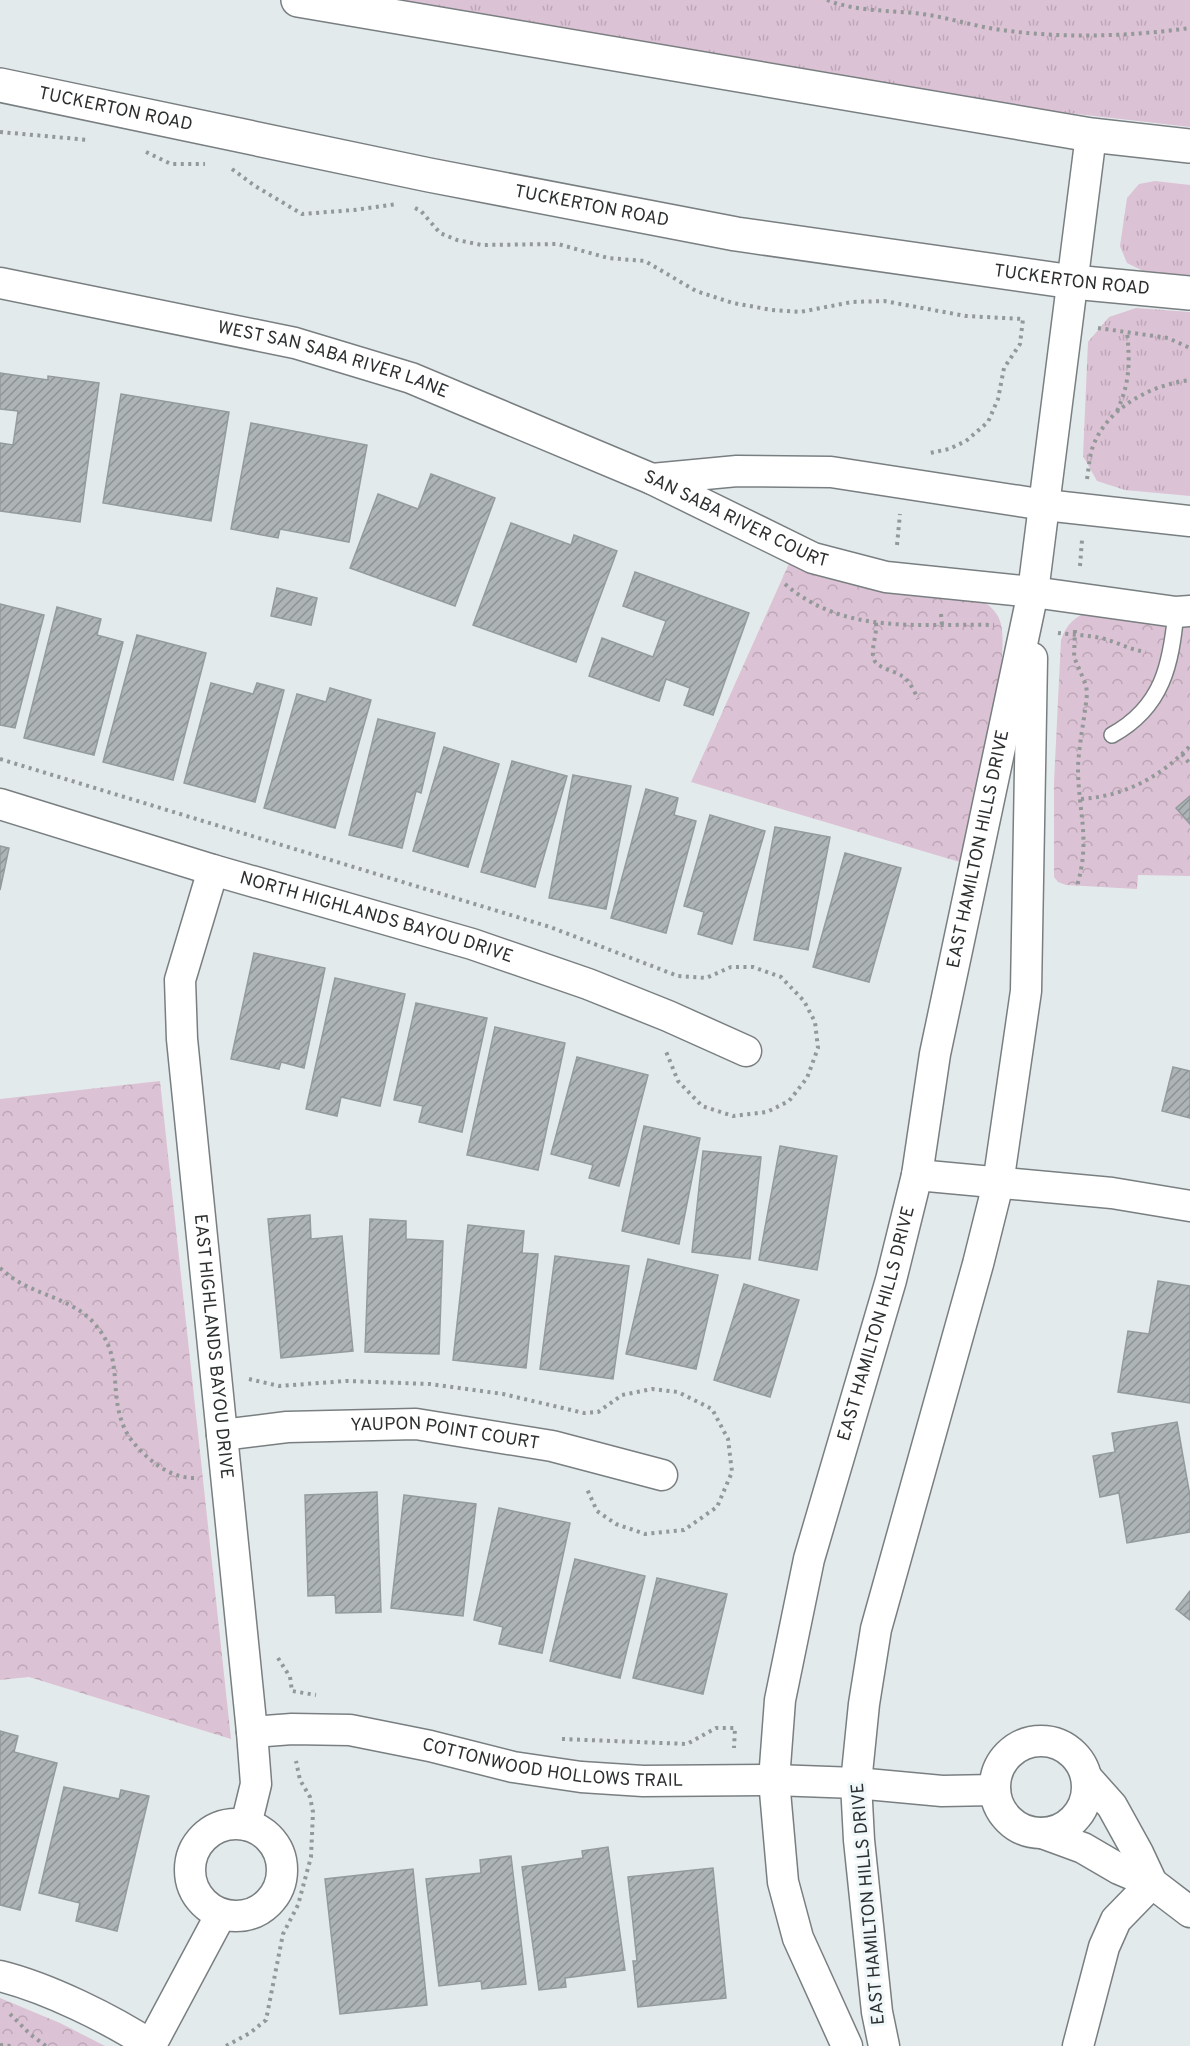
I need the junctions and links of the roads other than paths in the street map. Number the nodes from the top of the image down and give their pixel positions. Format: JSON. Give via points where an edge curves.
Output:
{"nodes":[{"id":1,"x":298,"y":0,"type":"edge"},
{"id":2,"x":0,"y":85,"type":"edge"},
{"id":3,"x":1091,"y":135,"type":"junction"},
{"id":4,"x":1190,"y":146,"type":"edge"},
{"id":5,"x":1073,"y":282,"type":"junction"},
{"id":6,"x":0,"y":284,"type":"edge"},
{"id":7,"x":1190,"y":293,"type":"edge"},
{"id":8,"x":652,"y":479,"type":"junction"},
{"id":9,"x":1045,"y":505,"type":"junction"},
{"id":10,"x":1190,"y":521,"type":"edge"},
{"id":11,"x":1033,"y":592,"type":"junction"},
{"id":12,"x":1183,"y":611,"type":"edge"},
{"id":13,"x":1112,"y":735,"type":"dead end"},
{"id":14,"x":0,"y":804,"type":"edge"},
{"id":15,"x":213,"y":870,"type":"junction"},
{"id":16,"x":746,"y":1051,"type":"dead end"},
{"id":17,"x":917,"y":1175,"type":"junction"},
{"id":18,"x":998,"y":1184,"type":"junction"},
{"id":19,"x":1190,"y":1206,"type":"edge"},
{"id":20,"x":222,"y":1434,"type":"junction"},
{"id":21,"x":662,"y":1475,"type":"dead end"},
{"id":22,"x":252,"y":1732,"type":"junction"},
{"id":23,"x":1087,"y":1778,"type":"junction"},
{"id":24,"x":774,"y":1780,"type":"junction"},
{"id":25,"x":856,"y":1783,"type":"junction"},
{"id":26,"x":995,"y":1790,"type":"junction"},
{"id":27,"x":246,"y":1825,"type":"junction"},
{"id":28,"x":1042,"y":1833,"type":"junction"},
{"id":29,"x":1152,"y":1883,"type":"junction"},
{"id":30,"x":1190,"y":1912,"type":"edge"},
{"id":31,"x":221,"y":1914,"type":"junction"},
{"id":32,"x":0,"y":1976,"type":"edge"},
{"id":33,"x":152,"y":2045,"type":"edge"},
{"id":34,"x":848,"y":2046,"type":"edge"},
{"id":35,"x":884,"y":2046,"type":"edge"},
{"id":36,"x":1078,"y":2046,"type":"edge"}],
"edges":[{"from":1,"to":3,"type":"main road"},
{"from":2,"to":5,"type":"main road","name":"TUCKERTON ROAD","via":[[429,175],[736,234]]},
{"from":3,"to":4,"type":"main road"},
{"from":3,"to":5,"type":"street","name":"EAST HAMILTON HILLS DRIVE"},
{"from":5,"to":7,"type":"main road","name":"TUCKERTON ROAD"},
{"from":5,"to":9,"type":"street","name":"EAST HAMILTON HILLS DRIVE"},
{"from":6,"to":8,"type":"street","name":"WEST SAN SABA RIVER LANE","via":[[316,349],[411,378]]},
{"from":8,"to":9,"type":"street","name":"SAN SABA RIVER COURT","via":[[736,471],[831,472]]},
{"from":8,"to":11,"type":"street","name":"SAN SABA RIVER COURT","via":[[813,558],[895,578]]},
{"from":9,"to":10,"type":"street","name":"SAN SABA RIVER COURT"},
{"from":9,"to":11,"type":"street","name":"EAST HAMILTON HILLS DRIVE"},
{"from":11,"to":12,"type":"street","name":"SAN SABA RIVER COURT"},
{"from":11,"to":17,"type":"street","name":"EAST HAMILTON HILLS DRIVE","via":[[935,1054]]},
{"from":11,"to":18,"type":"street","name":"EAST HAMILTON HILLS DRIVE","via":[[1026,991]]},
{"from":12,"to":13,"type":"lane","via":[[1161,686],[1137,718]]},
{"from":14,"to":15,"type":"street","name":"NORTH HIGHLANDS BAYOU DRIVE"},
{"from":15,"to":16,"type":"street","name":"NORTH HIGHLANDS BAYOU DRIVE","via":[[493,951],[598,988]]},
{"from":15,"to":20,"type":"street","name":"EAST HIGHLANDS BAYOU DRIVE","via":[[180,980],[182,1039]]},
{"from":17,"to":18,"type":"street"},
{"from":17,"to":24,"type":"street","name":"EAST HAMILTON HILLS DRIVE","via":[[891,1280],[809,1559],[780,1700]]},
{"from":18,"to":19,"type":"street","via":[[1112,1193]]},
{"from":18,"to":25,"type":"street","name":"EAST HAMILTON HILLS DRIVE","via":[[876,1629]]},
{"from":20,"to":21,"type":"street","name":"YAUPON POINT COURT","via":[[286,1427],[416,1424],[552,1446]]},
{"from":20,"to":22,"type":"street","name":"EAST HIGHLANDS BAYOU DRIVE"},
{"from":22,"to":24,"type":"street","name":"COTTONWOOD HOLLOWS TRAIL","via":[[350,1730],[513,1767],[581,1777],[643,1781]]},
{"from":22,"to":27,"type":"street","name":"EAST HIGHLANDS BAYOU DRIVE","via":[[256,1784]]},
{"from":23,"to":26,"type":"street","via":[[1073,1753],[1051,1741],[1035,1741],[1010,1752],[1000,1765]]},
{"from":23,"to":28,"type":"street","via":[[1080,1812],[1054,1832]]},
{"from":23,"to":29,"type":"street","via":[[1112,1806]]},
{"from":24,"to":25,"type":"street","name":"COTTONWOOD HOLLOWS TRAIL"},
{"from":24,"to":34,"type":"street","name":"EAST HAMILTON HILLS DRIVE","via":[[783,1882],[798,1938]]},
{"from":25,"to":26,"type":"street","name":"COTTONWOOD HOLLOWS TRAIL","via":[[942,1791]]},
{"from":25,"to":35,"type":"street","name":"EAST HAMILTON HILLS DRIVE","via":[[876,2012]]},
{"from":26,"to":28,"type":"street","via":[[1006,1817],[1026,1830]]},
{"from":27,"to":31,"type":"street","via":[[214,1829],[195,1848],[190,1862],[190,1878],[196,1893]]},
{"from":27,"to":31,"type":"street","via":[[268,1836],[276,1846],[282,1861],[282,1881],[264,1907],[237,1917]]},
{"from":28,"to":29,"type":"street","via":[[1083,1848]]},
{"from":29,"to":30,"type":"street"},
{"from":29,"to":36,"type":"street","via":[[1116,1920],[1104,1947]]},
{"from":31,"to":33,"type":"street"},
{"from":32,"to":33,"type":"street","via":[[48,1993]]}]}
